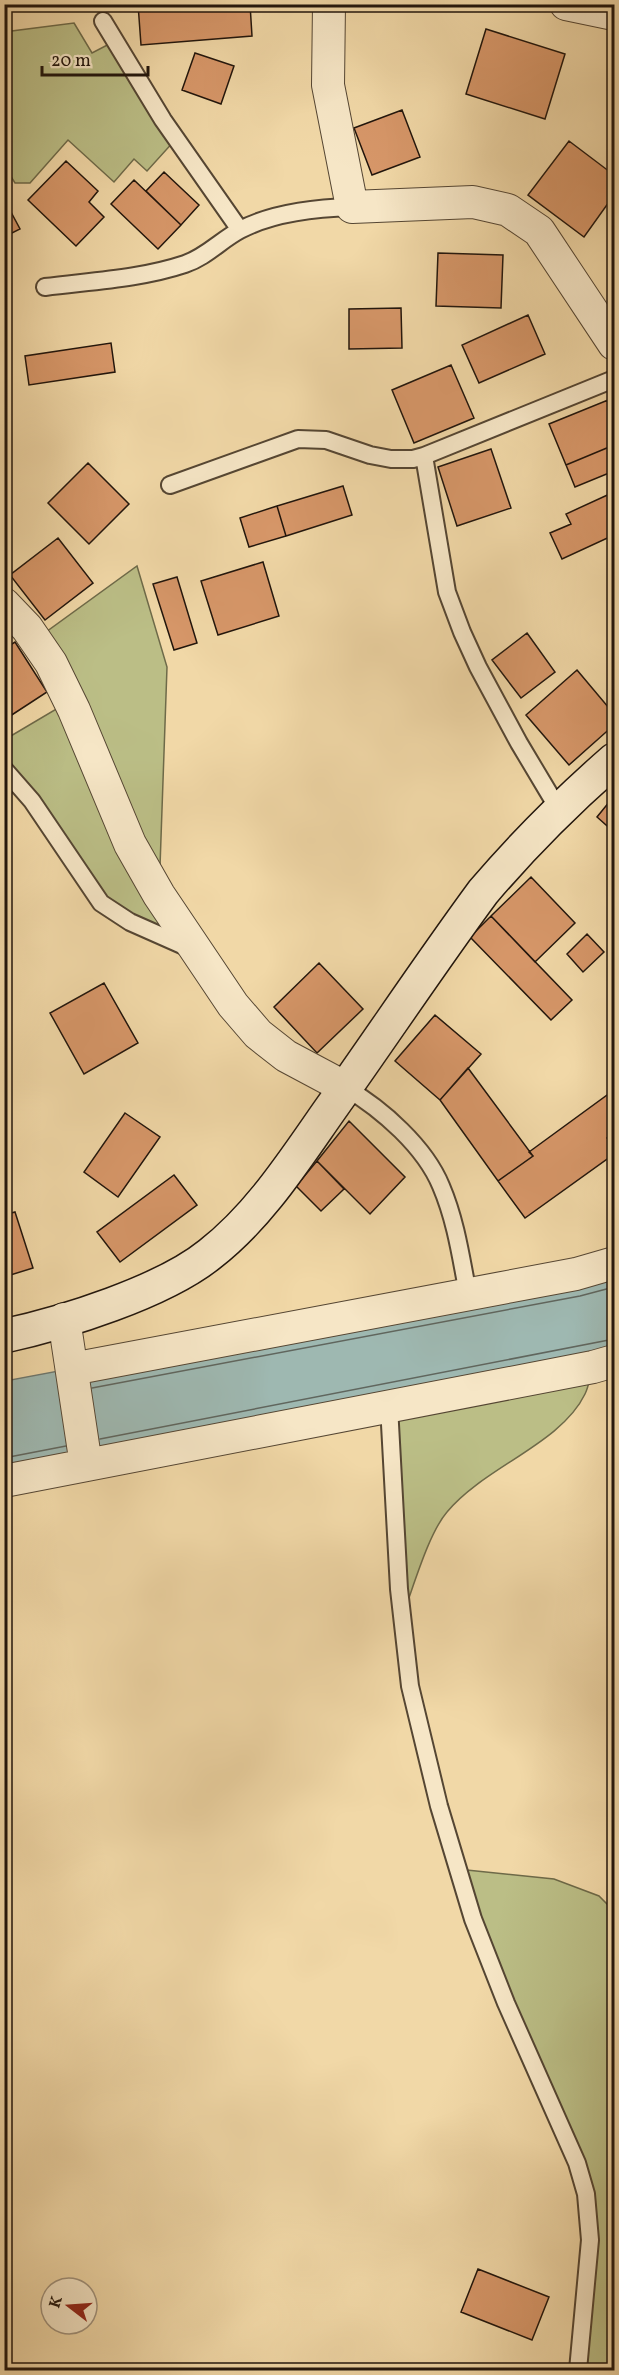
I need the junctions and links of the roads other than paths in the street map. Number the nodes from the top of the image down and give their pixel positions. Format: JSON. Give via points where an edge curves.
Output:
{"nodes":[{"id":1,"x":329,"y":4,"type":"edge"},
{"id":2,"x":566,"y":4,"type":"edge"},
{"id":3,"x":615,"y":14,"type":"edge"},
{"id":4,"x":103,"y":21,"type":"dead end"},
{"id":5,"x":352,"y":207,"type":"junction"},
{"id":6,"x":240,"y":230,"type":"junction"},
{"id":7,"x":45,"y":287,"type":"dead end"},
{"id":8,"x":615,"y":344,"type":"edge"},
{"id":9,"x":615,"y":379,"type":"edge"},
{"id":10,"x":424,"y":456,"type":"junction"},
{"id":11,"x":170,"y":485,"type":"dead end"},
{"id":12,"x":4,"y":604,"type":"edge"},
{"id":13,"x":615,"y":760,"type":"edge"},
{"id":14,"x":4,"y":769,"type":"edge"},
{"id":15,"x":559,"y":810,"type":"junction"},
{"id":16,"x":197,"y":952,"type":"junction"},
{"id":17,"x":346,"y":1088,"type":"junction"},
{"id":18,"x":615,"y":1263,"type":"edge"},
{"id":19,"x":468,"y":1294,"type":"junction"},
{"id":20,"x":64,"y":1319,"type":"junction"},
{"id":21,"x":4,"y":1335,"type":"edge"},
{"id":22,"x":615,"y":1361,"type":"edge"},
{"id":23,"x":74,"y":1379,"type":"junction"},
{"id":24,"x":389,"y":1407,"type":"junction"},
{"id":25,"x":84,"y":1454,"type":"junction"},
{"id":26,"x":4,"y":1481,"type":"edge"},
{"id":27,"x":578,"y":2370,"type":"edge"}],
"edges":[{"from":1,"to":5,"type":"street","via":[[328,85]]},
{"from":2,"to":3,"type":"street"},
{"from":4,"to":6,"type":"lane","via":[[163,120]]},
{"from":5,"to":6,"type":"lane","via":[[292,213]]},
{"from":5,"to":8,"type":"street","via":[[473,202],[508,210],[539,231]]},
{"from":6,"to":7,"type":"lane","via":[[188,263],[149,274]]},
{"from":9,"to":10,"type":"lane"},
{"from":10,"to":11,"type":"lane","via":[[391,459],[326,440],[298,439]]},
{"from":10,"to":15,"type":"lane","via":[[447,592],[462,632],[519,743]]},
{"from":12,"to":16,"type":"street","via":[[27,628],[51,663],[130,844]]},
{"from":13,"to":15,"type":"street"},
{"from":14,"to":16,"type":"lane","via":[[32,801],[101,903],[130,922]]},
{"from":15,"to":17,"type":"street","via":[[483,892]]},
{"from":16,"to":17,"type":"street","via":[[232,1005],[258,1034],[286,1056]]},
{"from":17,"to":19,"type":"lane","via":[[392,1120],[417,1148],[441,1185],[455,1226]]},
{"from":17,"to":20,"type":"street","via":[[262,1203],[210,1255],[132,1296]]},
{"from":18,"to":19,"type":"street"},
{"from":19,"to":23,"type":"street"},
{"from":20,"to":21,"type":"street"},
{"from":20,"to":23,"type":"street"},
{"from":22,"to":24,"type":"street"},
{"from":23,"to":25,"type":"street"},
{"from":24,"to":25,"type":"street"},
{"from":24,"to":27,"type":"lane","via":[[405,1640],[411,1686],[439,1806],[472,1919],[577,2163],[586,2194],[590,2240]]},
{"from":25,"to":26,"type":"street"}]}
